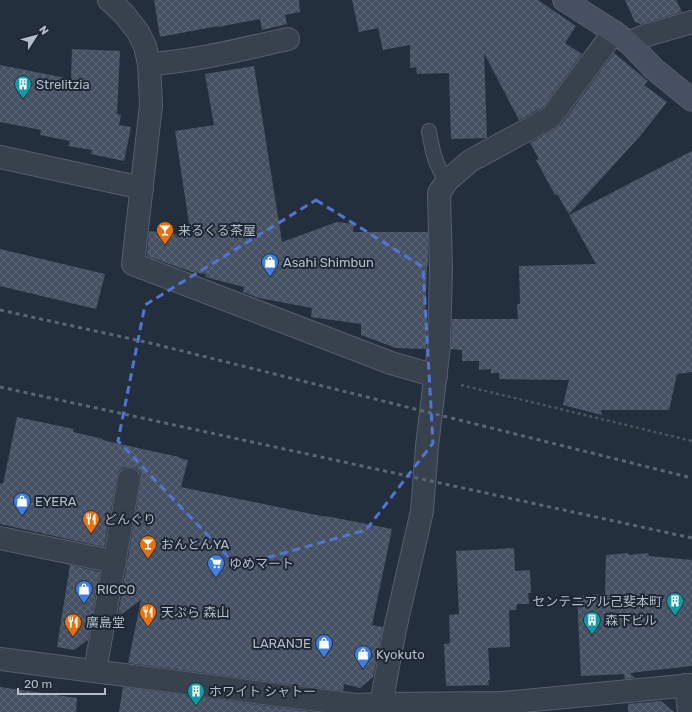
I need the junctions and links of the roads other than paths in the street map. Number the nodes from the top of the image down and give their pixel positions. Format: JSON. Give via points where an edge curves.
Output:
{"nodes":[{"id":1,"x":109,"y":0,"type":"edge"},
{"id":2,"x":564,"y":0,"type":"edge"},
{"id":3,"x":692,"y":22,"type":"edge"},
{"id":4,"x":622,"y":38,"type":"junction"},
{"id":5,"x":288,"y":39,"type":"dead end"},
{"id":6,"x":150,"y":64,"type":"junction"},
{"id":7,"x":692,"y":100,"type":"edge"},
{"id":8,"x":429,"y":131,"type":"dead end"},
{"id":9,"x":0,"y":157,"type":"edge"},
{"id":10,"x":447,"y":181,"type":"junction"},
{"id":11,"x":142,"y":188,"type":"junction"},
{"id":12,"x":436,"y":376,"type":"junction"},
{"id":13,"x":129,"y":479,"type":"dead end"},
{"id":14,"x":0,"y":538,"type":"edge"},
{"id":15,"x":115,"y":562,"type":"junction"},
{"id":16,"x":0,"y":658,"type":"edge"},
{"id":17,"x":95,"y":670,"type":"junction"},
{"id":18,"x":689,"y":685,"type":"edge"},
{"id":19,"x":381,"y":708,"type":"edge"},
{"id":20,"x":689,"y":712,"type":"edge"}],
"edges":[{"from":1,"to":6,"type":"street","via":[[138,32]]},
{"from":2,"to":4,"type":"main road"},
{"from":3,"to":4,"type":"street","via":[[646,35]]},
{"from":4,"to":7,"type":"main road","via":[[654,70]]},
{"from":4,"to":10,"type":"street","via":[[551,117],[476,157]]},
{"from":5,"to":6,"type":"street","via":[[205,57]]},
{"from":6,"to":11,"type":"street","via":[[152,105]]},
{"from":8,"to":10,"type":"lane","via":[[435,160]]},
{"from":9,"to":11,"type":"street"},
{"from":10,"to":12,"type":"street","via":[[439,194],[441,270]]},
{"from":11,"to":12,"type":"street","via":[[133,264],[391,363]]},
{"from":12,"to":19,"type":"street","via":[[422,511],[395,629]]},
{"from":13,"to":15,"type":"street"},
{"from":14,"to":15,"type":"street"},
{"from":15,"to":17,"type":"street"},
{"from":16,"to":17,"type":"street"},
{"from":17,"to":19,"type":"street"},
{"from":18,"to":19,"type":"street","via":[[502,703]]},
{"from":18,"to":20,"type":"street"}]}
